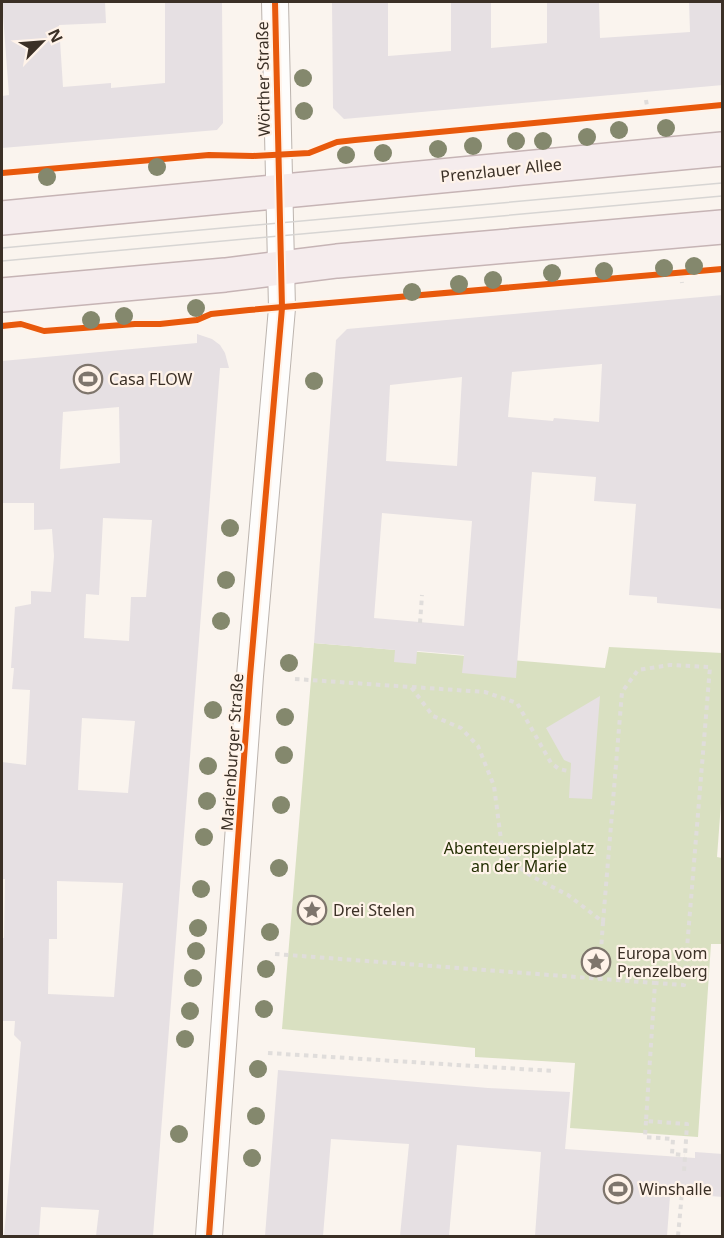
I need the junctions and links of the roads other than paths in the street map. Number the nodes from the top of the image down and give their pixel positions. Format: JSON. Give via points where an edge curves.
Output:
{"nodes":[{"id":1,"x":275,"y":2,"type":"edge"},
{"id":2,"x":723,"y":149,"type":"edge"},
{"id":3,"x":280,"y":191,"type":"junction"},
{"id":4,"x":2,"y":218,"type":"edge"},
{"id":5,"x":723,"y":227,"type":"edge"},
{"id":6,"x":282,"y":270,"type":"junction"},
{"id":7,"x":2,"y":295,"type":"edge"},
{"id":8,"x":209,"y":1236,"type":"edge"}],
"edges":[{"from":1,"to":3,"type":"street","name":"Wörther Straße"},
{"from":2,"to":3,"type":"main road","name":"Prenzlauer Allee"},
{"from":3,"to":4,"type":"main road","name":"Prenzlauer Allee"},
{"from":3,"to":6,"type":"street"},
{"from":5,"to":6,"type":"main road","via":[[337,261]]},
{"from":6,"to":7,"type":"main road"},
{"from":6,"to":8,"type":"street","name":"Marienburger Straße"}]}
